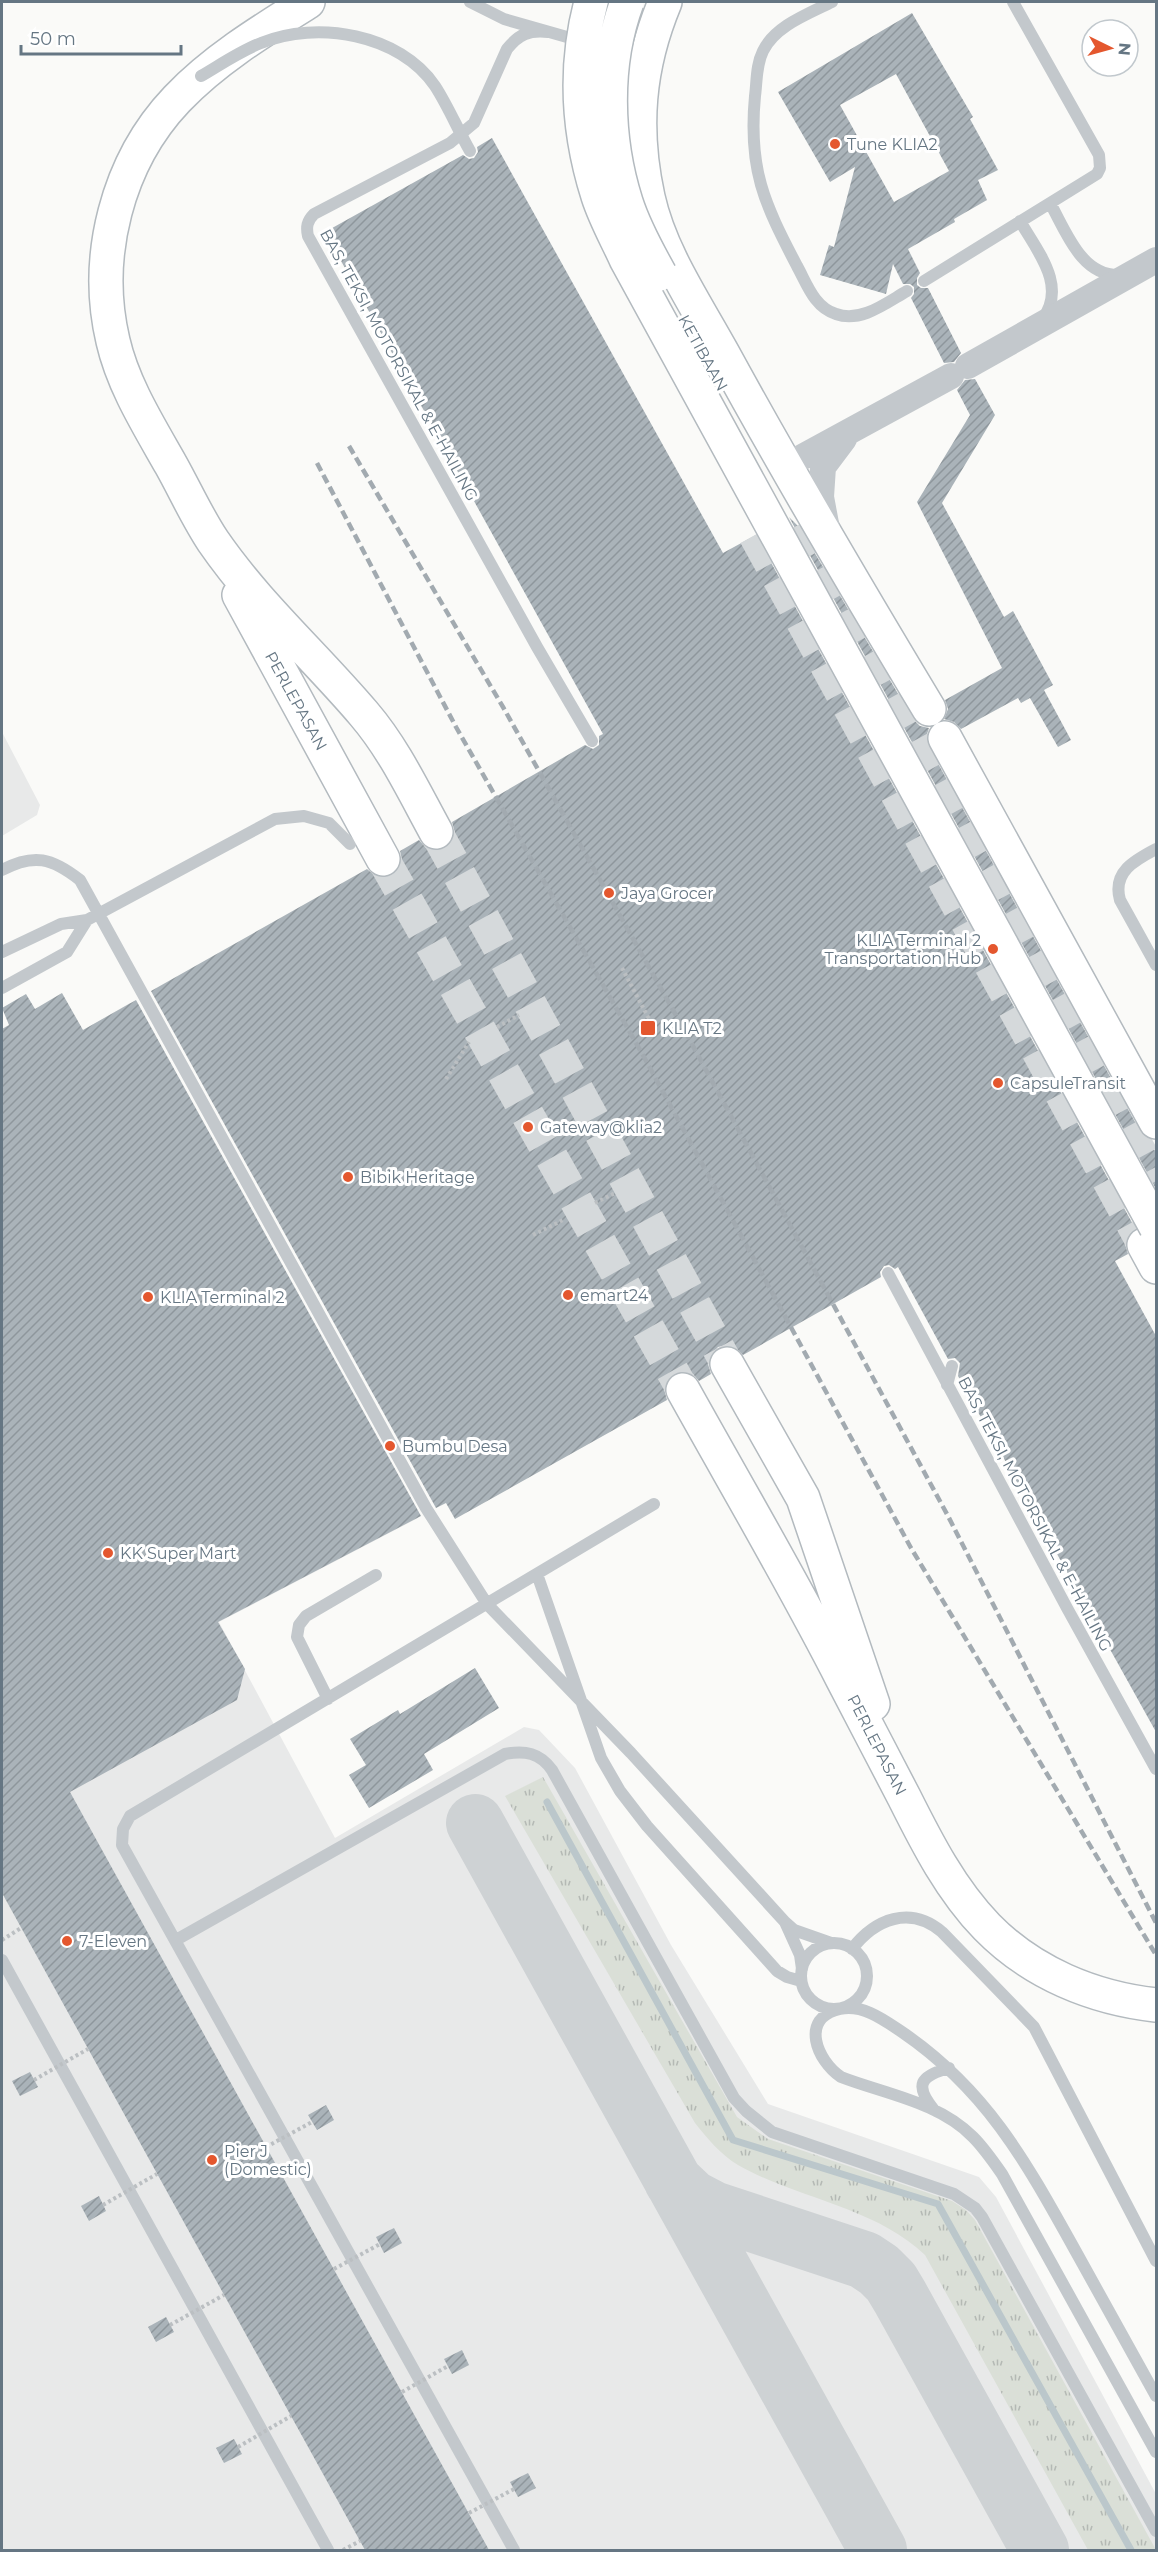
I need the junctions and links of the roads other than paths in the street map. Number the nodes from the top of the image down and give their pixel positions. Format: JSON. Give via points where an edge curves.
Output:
{"nodes":[{"id":1,"x":308,"y":2,"type":"edge"},
{"id":2,"x":470,"y":2,"type":"edge"},
{"id":3,"x":591,"y":2,"type":"edge"},
{"id":4,"x":627,"y":2,"type":"edge"},
{"id":5,"x":665,"y":2,"type":"edge"},
{"id":6,"x":832,"y":2,"type":"edge"},
{"id":7,"x":1013,"y":2,"type":"edge"},
{"id":8,"x":548,"y":32,"type":"junction"},
{"id":9,"x":634,"y":54,"type":"junction"},
{"id":10,"x":201,"y":76,"type":"junction"},
{"id":11,"x":470,"y":151,"type":"dead end"},
{"id":12,"x":1050,"y":202,"type":"junction"},
{"id":13,"x":1020,"y":221,"type":"junction"},
{"id":14,"x":1156,"y":260,"type":"edge"},
{"id":15,"x":1129,"y":274,"type":"junction"},
{"id":16,"x":924,"y":280,"type":"dead end"},
{"id":17,"x":907,"y":291,"type":"dead end"},
{"id":18,"x":1038,"y":326,"type":"junction"},
{"id":19,"x":695,"y":338,"type":"junction"},
{"id":20,"x":850,"y":431,"type":"junction"},
{"id":21,"x":784,"y":467,"type":"junction"},
{"id":22,"x":799,"y":513,"type":"junction"},
{"id":23,"x":754,"y":535,"type":"tunnel mouth"},
{"id":24,"x":213,"y":540,"type":"junction"},
{"id":25,"x":832,"y":550,"type":"junction"},
{"id":26,"x":929,"y":709,"type":"dead end"},
{"id":27,"x":945,"y":738,"type":"dead end"},
{"id":28,"x":592,"y":741,"type":"dead end"},
{"id":29,"x":436,"y":832,"type":"tunnel mouth"},
{"id":30,"x":350,"y":844,"type":"dead end"},
{"id":31,"x":1156,"y":849,"type":"edge"},
{"id":32,"x":383,"y":860,"type":"tunnel mouth"},
{"id":33,"x":2,"y":870,"type":"edge"},
{"id":34,"x":100,"y":913,"type":"junction"},
{"id":35,"x":87,"y":920,"type":"junction"},
{"id":36,"x":2,"y":952,"type":"edge"},
{"id":37,"x":1156,"y":965,"type":"edge"},
{"id":38,"x":2,"y":988,"type":"edge"},
{"id":39,"x":1156,"y":1122,"type":"edge"},
{"id":40,"x":1152,"y":1246,"type":"edge"},
{"id":41,"x":888,"y":1273,"type":"dead end"},
{"id":42,"x":727,"y":1364,"type":"tunnel mouth"},
{"id":43,"x":952,"y":1366,"type":"dead end"},
{"id":44,"x":947,"y":1385,"type":"junction"},
{"id":45,"x":683,"y":1390,"type":"tunnel mouth"},
{"id":46,"x":654,"y":1504,"type":"dead end"},
{"id":47,"x":537,"y":1574,"type":"junction"},
{"id":48,"x":376,"y":1575,"type":"dead end"},
{"id":49,"x":487,"y":1604,"type":"junction"},
{"id":50,"x":328,"y":1699,"type":"junction"},
{"id":51,"x":585,"y":1708,"type":"junction"},
{"id":52,"x":1156,"y":1769,"type":"edge"},
{"id":53,"x":913,"y":1815,"type":"junction"},
{"id":54,"x":785,"y":1922,"type":"junction"},
{"id":55,"x":176,"y":1940,"type":"junction"},
{"id":56,"x":832,"y":1943,"type":"junction"},
{"id":57,"x":852,"y":1949,"type":"junction"},
{"id":58,"x":2,"y":1960,"type":"edge"},
{"id":59,"x":802,"y":1976,"type":"junction"},
{"id":60,"x":1156,"y":2005,"type":"edge"},
{"id":61,"x":841,"y":2008,"type":"junction"},
{"id":62,"x":949,"y":2068,"type":"junction"},
{"id":63,"x":934,"y":2111,"type":"junction"},
{"id":64,"x":1156,"y":2261,"type":"edge"},
{"id":65,"x":1156,"y":2396,"type":"edge"},
{"id":66,"x":1156,"y":2452,"type":"edge"},
{"id":67,"x":1156,"y":2531,"type":"edge"},
{"id":68,"x":328,"y":2550,"type":"edge"},
{"id":69,"x":514,"y":2550,"type":"edge"}],
"edges":[{"from":1,"to":10,"type":"main road","bridge":true},
{"from":2,"to":8,"type":"lane","via":[[504,19]]},
{"from":3,"to":40,"type":"main road","bridge":true,"via":[[580,57],[579,94],[598,197],[612,230]]},
{"from":4,"to":19,"type":"main road","name":"KETIBAAN","bridge":true,"via":[[615,40],[611,83],[612,131],[619,176],[645,248]]},
{"from":5,"to":9,"type":"main road"},
{"from":6,"to":17,"type":"lane","via":[[780,30],[762,52],[753,122],[756,168],[775,223],[817,302],[835,314],[858,316]]},
{"from":7,"to":12,"type":"lane","via":[[1101,161],[1097,174]]},
{"from":8,"to":9,"type":"lane"},
{"from":8,"to":28,"type":"lane","name":"BAS, TEKSI, MOTORSIKAL & E-HAILING","via":[[533,30],[514,41],[474,123],[450,143],[314,214],[306,230]]},
{"from":9,"to":21,"type":"main road","via":[[642,158],[648,198],[662,241]]},
{"from":10,"to":11,"type":"lane","bridge":true,"via":[[260,43],[280,37],[314,33],[359,37],[399,53],[415,65],[434,85]]},
{"from":10,"to":24,"type":"main road","via":[[160,121],[126,180],[108,241],[105,279],[113,341],[123,372]]},
{"from":12,"to":13,"type":"lane"},
{"from":12,"to":15,"type":"lane","via":[[1089,266],[1107,275]]},
{"from":13,"to":16,"type":"lane"},
{"from":13,"to":18,"type":"lane","via":[[1051,275],[1049,306]]},
{"from":14,"to":15,"type":"street"},
{"from":15,"to":18,"type":"street"},
{"from":18,"to":20,"type":"street"},
{"from":19,"to":22,"type":"main road","name":"KETIBAAN"},
{"from":19,"to":23,"type":"main road","bridge":true,"via":[[719,448]]},
{"from":20,"to":21,"type":"street"},
{"from":20,"to":25,"type":"street","via":[[823,467],[823,512]]},
{"from":21,"to":22,"type":"main road"},
{"from":22,"to":25,"type":"main road"},
{"from":24,"to":29,"type":"main road","via":[[281,624],[369,721]]},
{"from":24,"to":32,"type":"main road","name":"PERLEPASAN","via":[[256,628]]},
{"from":25,"to":26,"type":"main road"},
{"from":27,"to":39,"type":"main road"},
{"from":30,"to":34,"type":"lane","via":[[329,823],[304,816],[276,819]]},
{"from":31,"to":37,"type":"lane","via":[[1125,868],[1117,890]]},
{"from":33,"to":34,"type":"lane","via":[[27,860],[49,860],[80,880]]},
{"from":34,"to":35,"type":"lane"},
{"from":34,"to":49,"type":"lane","via":[[426,1508]]},
{"from":35,"to":36,"type":"lane","via":[[61,924]]},
{"from":35,"to":38,"type":"lane","via":[[67,952]]},
{"from":41,"to":44,"type":"lane","name":"BAS, TEKSI, MOTORSIKAL & E-HAILING"},
{"from":42,"to":53,"type":"main road","via":[[803,1498]]},
{"from":43,"to":44,"type":"lane"},
{"from":44,"to":52,"type":"lane","name":"BAS, TEKSI, MOTORSIKAL & E-HAILING"},
{"from":45,"to":53,"type":"main road","name":"PERLEPASAN","via":[[836,1666]]},
{"from":46,"to":47,"type":"lane"},
{"from":47,"to":49,"type":"lane"},
{"from":47,"to":51,"type":"lane"},
{"from":48,"to":50,"type":"lane","via":[[306,1616],[299,1625],[297,1637]]},
{"from":49,"to":50,"type":"lane"},
{"from":49,"to":51,"type":"lane"},
{"from":50,"to":55,"type":"lane","via":[[130,1816],[123,1828],[122,1845]]},
{"from":51,"to":54,"type":"lane"},
{"from":51,"to":59,"type":"lane","via":[[601,1758],[647,1826],[777,1971],[787,1977]]},
{"from":53,"to":60,"type":"main road","name":"PERLEPASAN","via":[[968,1905],[1012,1950],[1061,1980],[1117,1998]]},
{"from":54,"to":56,"type":"lane","via":[[794,1930]]},
{"from":54,"to":59,"type":"lane","via":[[800,1955]]},
{"from":55,"to":67,"type":"lane","via":[[505,1754],[526,1752],[538,1756],[552,1770],[734,2097],[746,2111],[772,2132],[954,2194],[975,2208]]},
{"from":55,"to":69,"type":"lane"},
{"from":56,"to":57,"type":"lane"},
{"from":56,"to":59,"type":"lane","via":[[812,1952]]},
{"from":57,"to":61,"type":"lane","via":[[865,1966],[867,1977],[860,1997]]},
{"from":57,"to":64,"type":"lane","via":[[864,1934],[900,1918],[926,1920],[950,1940],[1034,2027]]},
{"from":58,"to":68,"type":"lane"},
{"from":59,"to":61,"type":"lane","via":[[811,2000],[830,2009]]},
{"from":61,"to":62,"type":"lane","via":[[854,2008],[885,2020]]},
{"from":61,"to":63,"type":"lane","via":[[824,2016],[817,2028],[817,2045],[828,2067],[841,2078]]},
{"from":62,"to":63,"type":"lane","via":[[931,2073],[922,2086]]},
{"from":62,"to":65,"type":"lane","via":[[994,2117],[1032,2173]]},
{"from":63,"to":66,"type":"lane","via":[[972,2136],[1002,2174]]}]}
